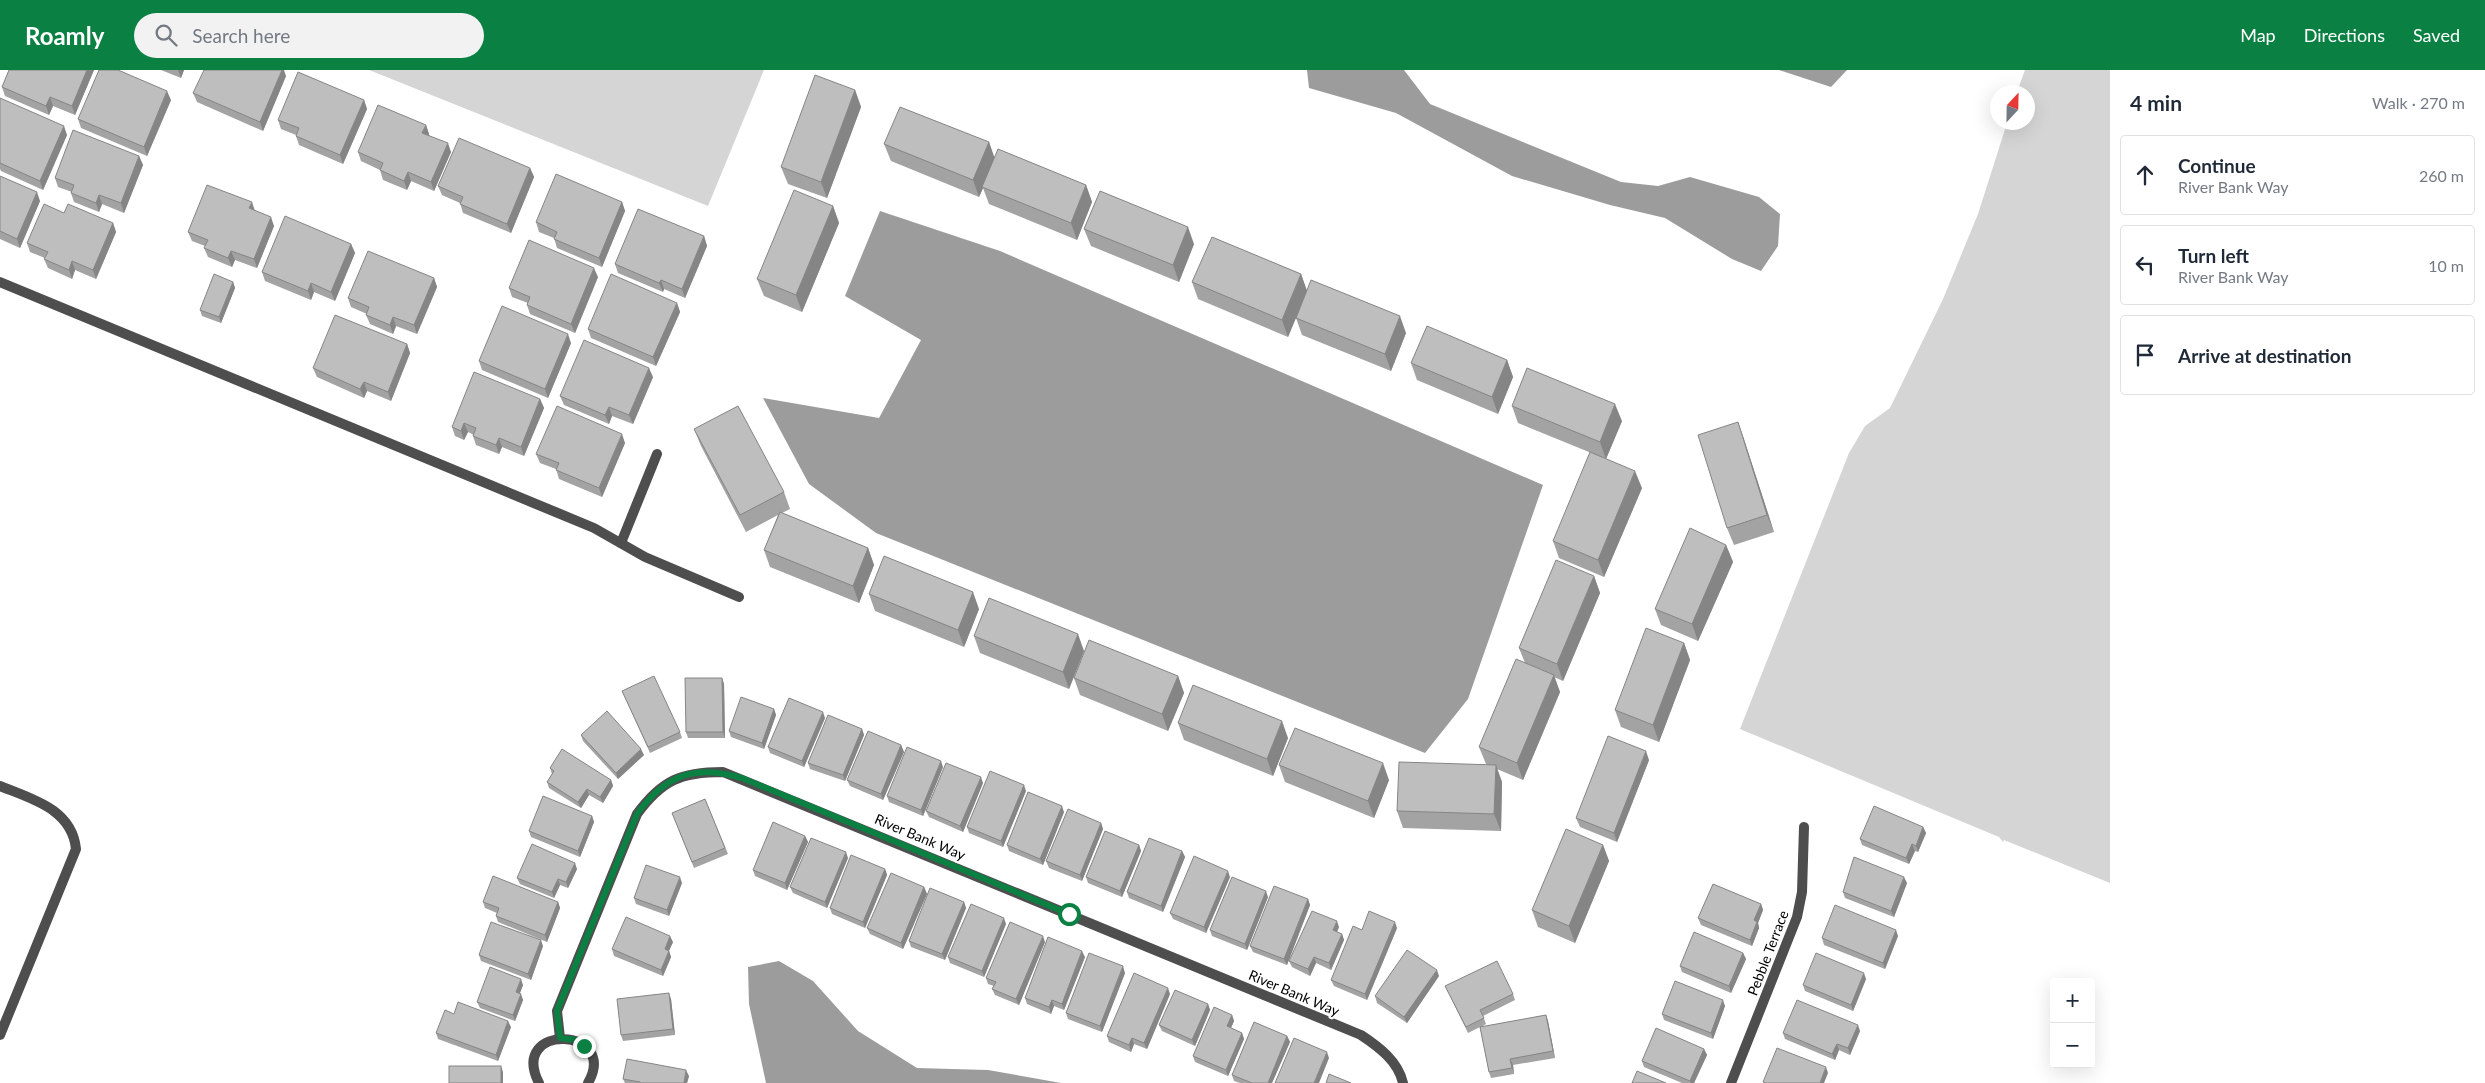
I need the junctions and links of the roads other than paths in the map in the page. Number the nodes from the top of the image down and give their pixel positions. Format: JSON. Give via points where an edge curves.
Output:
{"nodes":[{"id":1,"x":0,"y":282,"type":"edge"},
{"id":2,"x":658,"y":454,"type":"dead end"},
{"id":3,"x":620,"y":543,"type":"junction"},
{"id":4,"x":739,"y":597,"type":"dead end"},
{"id":5,"x":0,"y":786,"type":"edge"},
{"id":6,"x":1804,"y":827,"type":"dead end"},
{"id":7,"x":0,"y":1035,"type":"edge"},
{"id":8,"x":560,"y":1038,"type":"junction"},
{"id":9,"x":539,"y":1083,"type":"edge"},
{"id":10,"x":588,"y":1083,"type":"edge"},
{"id":11,"x":1403,"y":1083,"type":"edge"},
{"id":12,"x":1731,"y":1083,"type":"edge"}],
"edges":[{"from":1,"to":3,"type":"street","via":[[594,528]]},
{"from":2,"to":3,"type":"street"},
{"from":3,"to":4,"type":"street"},
{"from":5,"to":7,"type":"street","via":[[46,804],[66,819],[75,837],[76,849]]},
{"from":6,"to":12,"type":"street","name":"Pebble Terrace","via":[[1802,892],[1797,917]]},
{"from":8,"to":9,"type":"street","via":[[548,1042],[536,1056],[534,1066]]},
{"from":8,"to":10,"type":"street","via":[[576,1040],[590,1054],[592,1072]]},
{"from":8,"to":11,"type":"street","name":"River Bank Way","via":[[557,1011],[637,814],[650,796],[682,775],[723,772],[1361,1035],[1392,1061]]}]}
